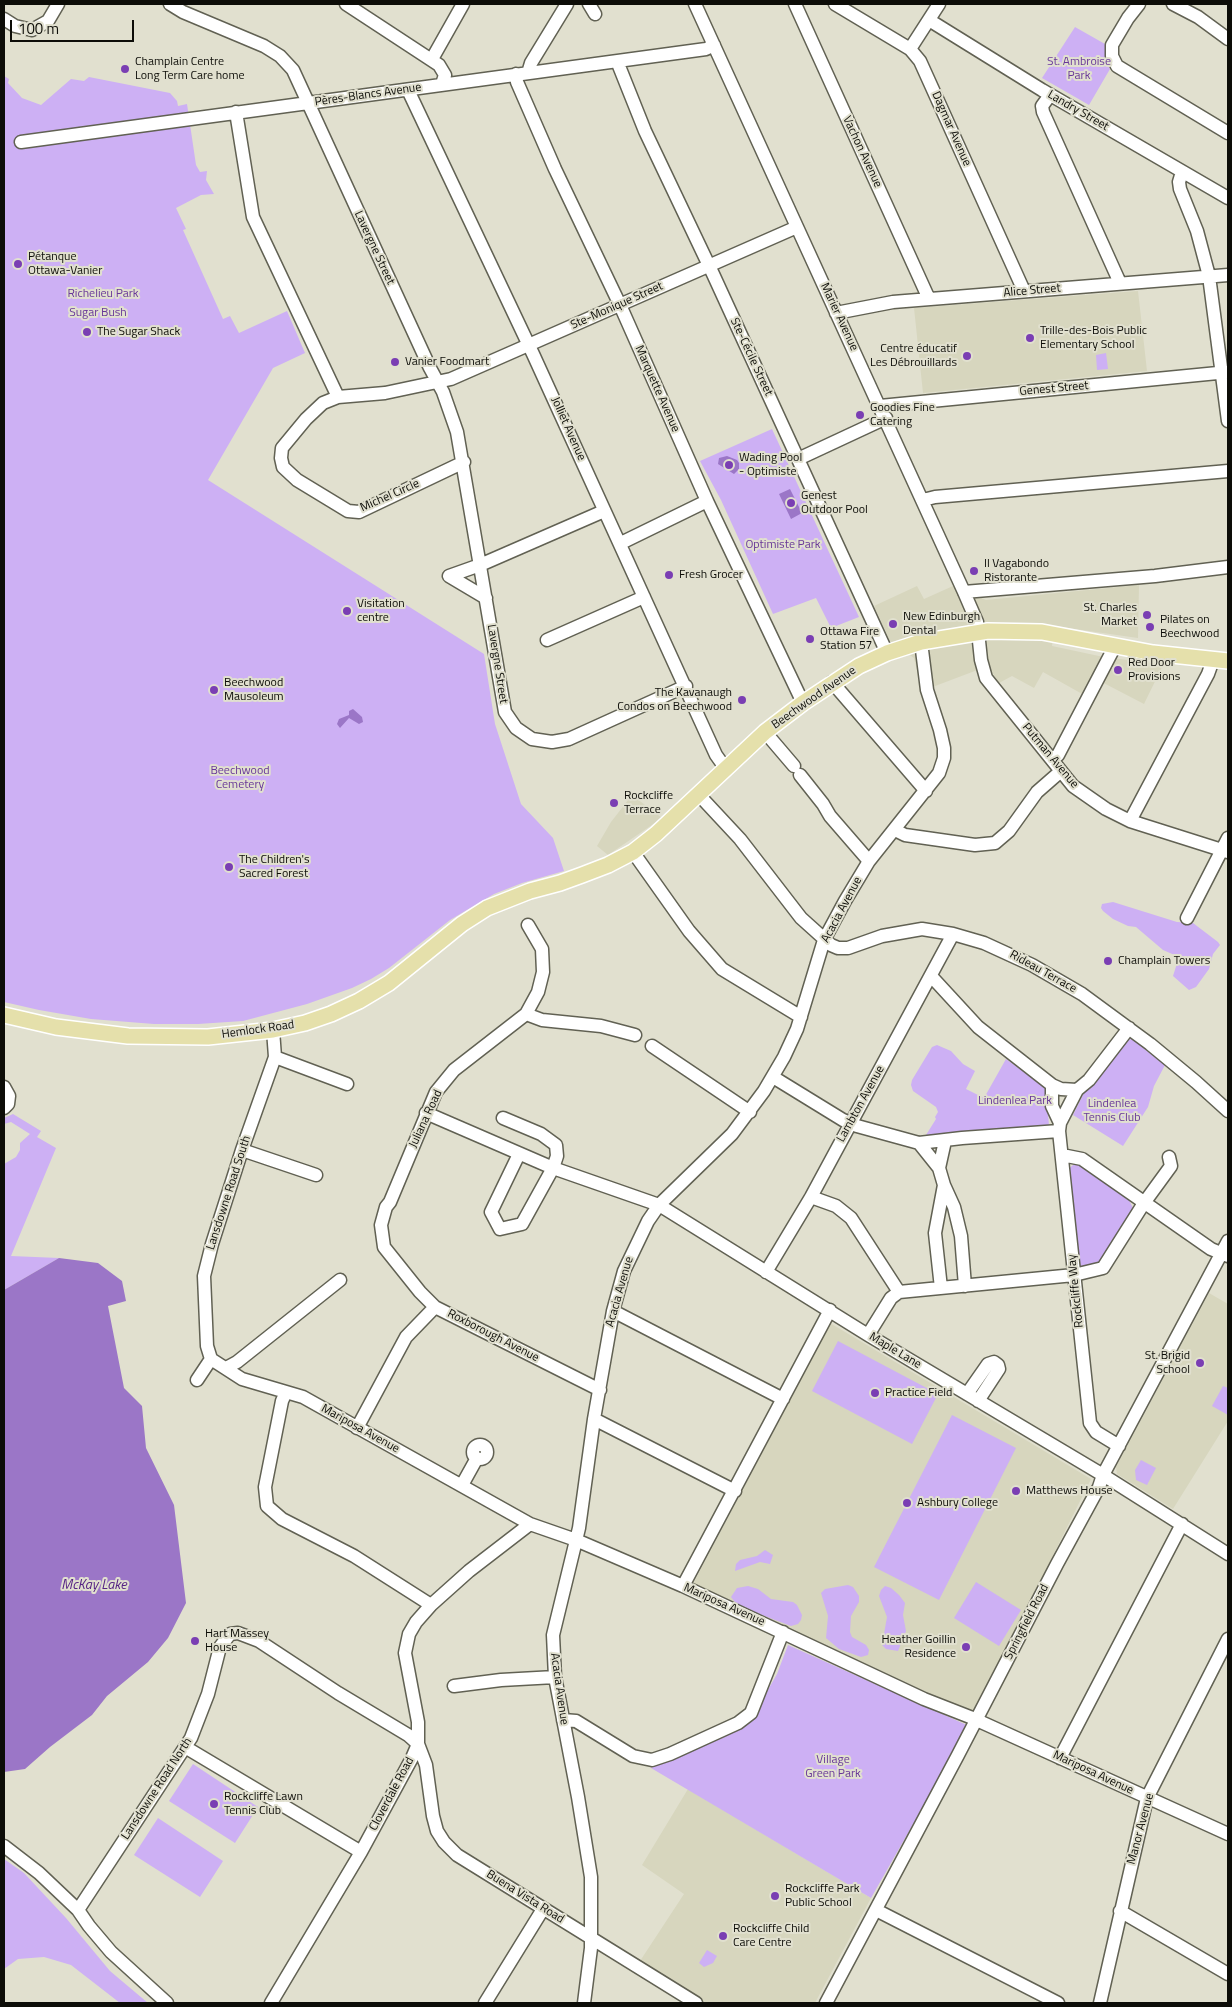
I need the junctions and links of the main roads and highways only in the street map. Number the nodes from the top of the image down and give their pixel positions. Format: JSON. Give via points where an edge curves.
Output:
{"nodes":[{"id":1,"x":1221,"y":660,"type":"edge"},
{"id":2,"x":507,"y":899,"type":"joint"},
{"id":3,"x":4,"y":1015,"type":"edge"}],
"edges":[{"from":1,"to":2,"type":"main road","name":"Beechwood Avenue","via":[[1184,658],[1042,632],[978,631],[920,642],[859,666],[803,702],[765,732],[633,852],[582,875]]},
{"from":2,"to":3,"type":"main road","name":"Hemlock Road","via":[[462,924],[389,983],[359,1001],[305,1023],[208,1037],[128,1036],[56,1027]]}]}
